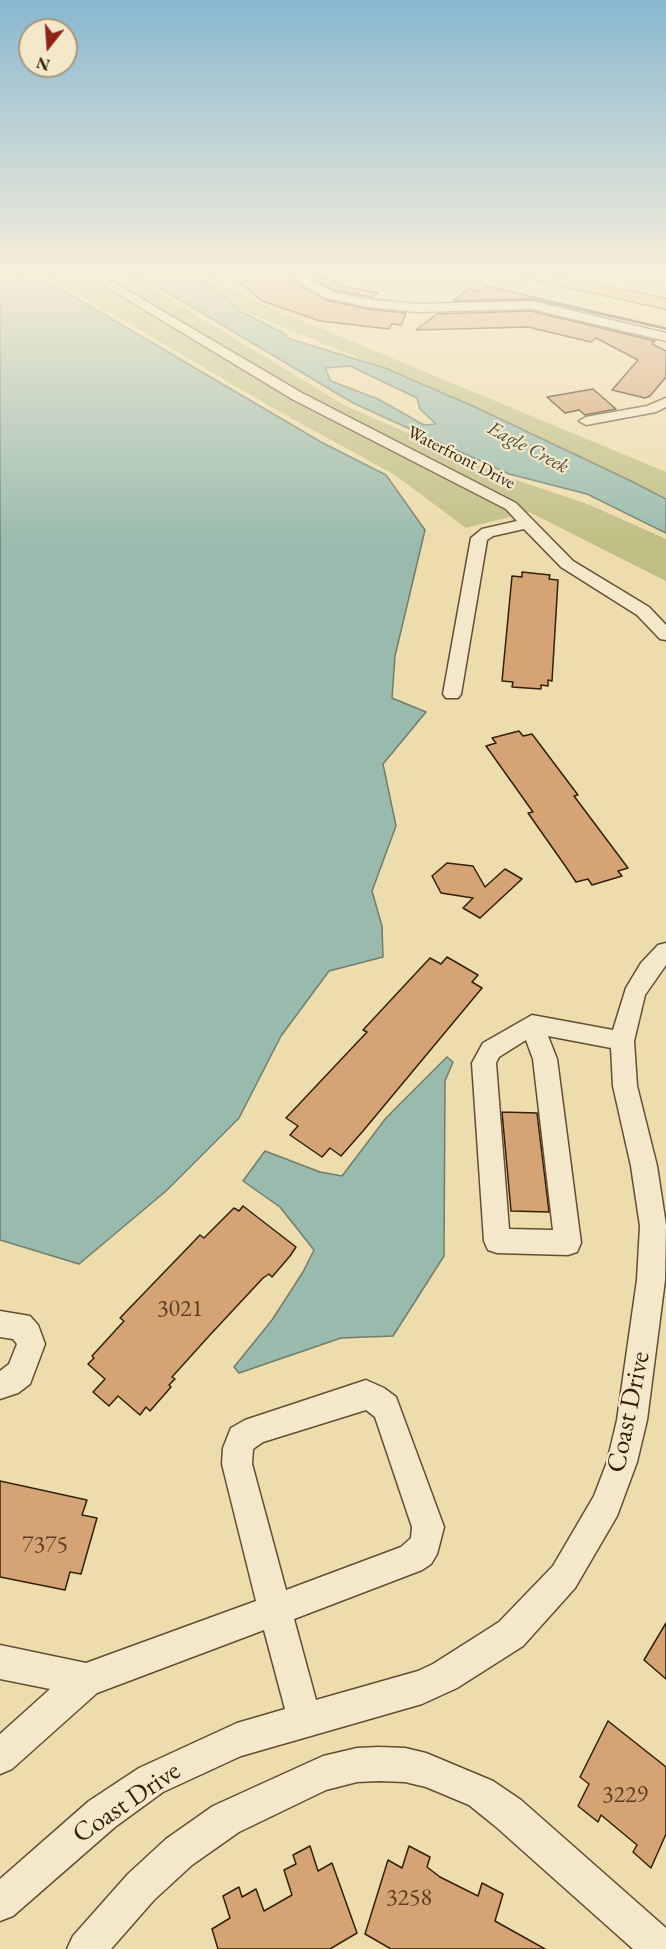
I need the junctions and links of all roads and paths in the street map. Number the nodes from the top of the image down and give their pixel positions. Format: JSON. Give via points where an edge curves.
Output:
{"nodes":[{"id":1,"x":243,"y":364,"type":"edge"},
{"id":2,"x":666,"y":402,"type":"edge"},
{"id":3,"x":586,"y":421,"type":"dead end"},
{"id":4,"x":530,"y":523,"type":"junction"},
{"id":5,"x":666,"y":634,"type":"edge"},
{"id":6,"x":452,"y":694,"type":"dead end"},
{"id":7,"x":666,"y":951,"type":"edge"},
{"id":8,"x":532,"y":1024,"type":"junction"},
{"id":9,"x":622,"y":1041,"type":"junction"},
{"id":10,"x":0,"y":1323,"type":"edge"},
{"id":11,"x":0,"y":1385,"type":"edge"},
{"id":12,"x":275,"y":1610,"type":"junction"},
{"id":13,"x":0,"y":1662,"type":"edge"},
{"id":14,"x":86,"y":1680,"type":"junction"},
{"id":15,"x":305,"y":1722,"type":"junction"},
{"id":16,"x":0,"y":1757,"type":"edge"},
{"id":17,"x":0,"y":1903,"type":"edge"},
{"id":18,"x":86,"y":1949,"type":"edge"},
{"id":19,"x":661,"y":1949,"type":"edge"}],
"edges":[{"from":1,"to":4,"type":"street","name":"Waterfront Drive","via":[[297,396],[511,506]]},
{"from":2,"to":3,"type":"street","via":[[651,409]]},
{"from":4,"to":5,"type":"street","name":"Waterfront Drive","via":[[567,564],[644,611]]},
{"from":4,"to":6,"type":"street","name":"Waterfront Drive","via":[[488,532],[480,538]]},
{"from":7,"to":9,"type":"street","name":"Coast Drive","via":[[634,994]]},
{"from":8,"to":8,"type":"street","via":[[491,1050],[484,1063],[497,1241],[568,1243],[545,1059]]},
{"from":8,"to":9,"type":"street"},
{"from":9,"to":15,"type":"street","name":"Coast Drive","via":[[625,1086],[650,1197],[653,1258],[632,1420],[606,1505],[564,1577],[531,1615],[488,1651],[422,1687]]},
{"from":10,"to":11,"type":"street","via":[[20,1326],[31,1344],[20,1374]]},
{"from":12,"to":12,"type":"street","via":[[411,1559],[424,1549],[428,1527],[386,1407],[374,1398],[356,1396],[255,1430],[239,1444],[237,1464]]},
{"from":12,"to":14,"type":"street"},
{"from":12,"to":15,"type":"street"},
{"from":13,"to":14,"type":"street"},
{"from":14,"to":16,"type":"street"},
{"from":15,"to":17,"type":"street","name":"Coast Drive","via":[[237,1740],[152,1780],[102,1814]]},
{"from":18,"to":19,"type":"street","via":[[149,1880],[187,1845],[226,1819],[323,1773],[379,1764],[426,1770],[481,1793]]}]}
